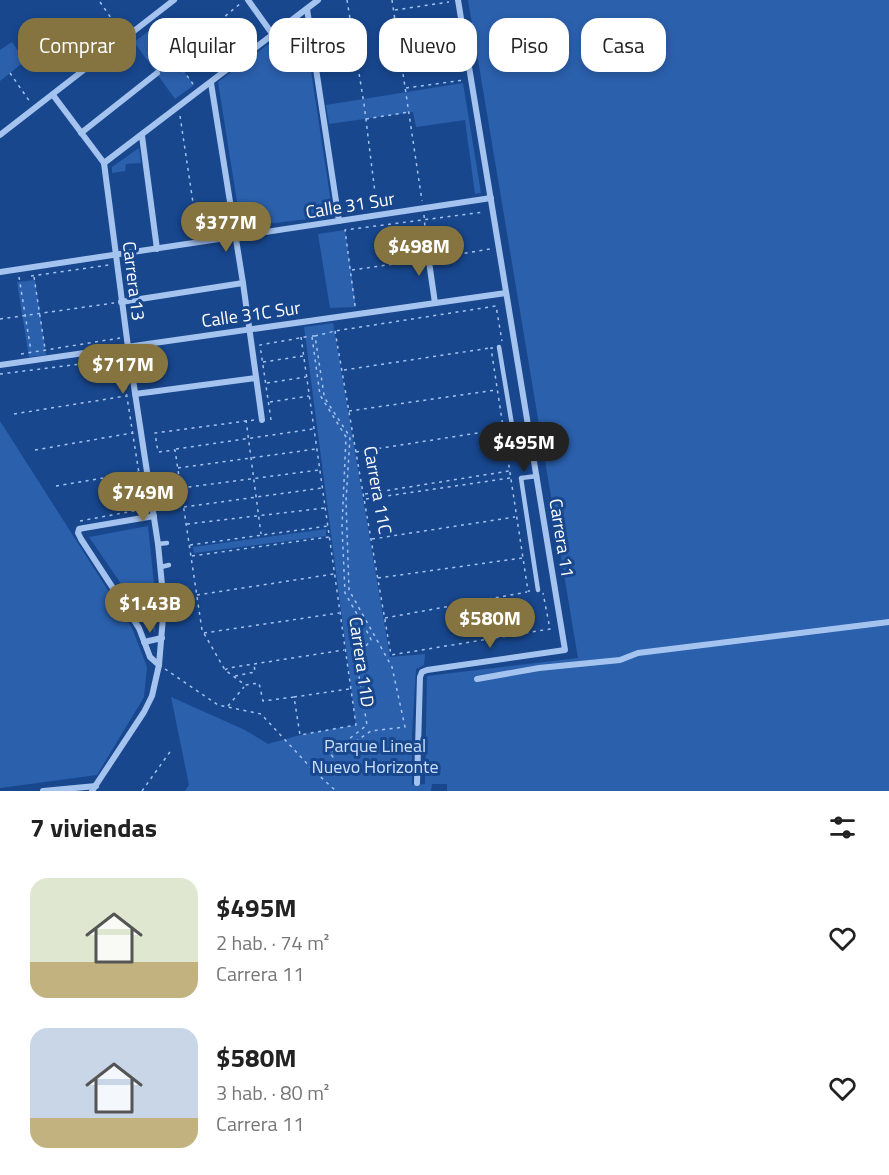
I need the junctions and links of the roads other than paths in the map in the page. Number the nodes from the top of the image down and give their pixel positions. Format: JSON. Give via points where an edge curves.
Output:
{"nodes":[{"id":1,"x":174,"y":0,"type":"edge"},
{"id":2,"x":246,"y":0,"type":"edge"},
{"id":3,"x":318,"y":0,"type":"edge"},
{"id":4,"x":456,"y":1,"type":"edge"},
{"id":5,"x":307,"y":9,"type":"junction"},
{"id":6,"x":295,"y":18,"type":"edge"},
{"id":7,"x":269,"y":30,"type":"edge"},
{"id":8,"x":269,"y":38,"type":"edge"},
{"id":9,"x":157,"y":73,"type":"dead end"},
{"id":10,"x":211,"y":83,"type":"junction"},
{"id":11,"x":53,"y":95,"type":"junction"},
{"id":12,"x":81,"y":133,"type":"junction"},
{"id":13,"x":0,"y":135,"type":"edge"},
{"id":14,"x":142,"y":136,"type":"junction"},
{"id":15,"x":75,"y":138,"type":"dead end"},
{"id":16,"x":104,"y":164,"type":"junction"},
{"id":17,"x":491,"y":198,"type":"junction"},
{"id":18,"x":339,"y":221,"type":"junction"},
{"id":19,"x":236,"y":237,"type":"junction"},
{"id":20,"x":427,"y":248,"type":"road end"},
{"id":21,"x":157,"y":249,"type":"junction"},
{"id":22,"x":115,"y":255,"type":"junction"},
{"id":23,"x":0,"y":272,"type":"edge"},
{"id":24,"x":243,"y":283,"type":"junction"},
{"id":25,"x":507,"y":293,"type":"junction"},
{"id":26,"x":119,"y":302,"type":"junction"},
{"id":27,"x":435,"y":303,"type":"junction"},
{"id":28,"x":250,"y":329,"type":"junction"},
{"id":29,"x":128,"y":347,"type":"junction"},
{"id":30,"x":500,"y":347,"type":"road end"},
{"id":31,"x":0,"y":365,"type":"edge"},
{"id":32,"x":256,"y":378,"type":"junction"},
{"id":33,"x":135,"y":394,"type":"junction"},
{"id":34,"x":262,"y":420,"type":"road end"},
{"id":35,"x":533,"y":452,"type":"junction"},
{"id":36,"x":537,"y":476,"type":"junction"},
{"id":37,"x":154,"y":516,"type":"junction"},
{"id":38,"x":167,"y":543,"type":"dead end"},
{"id":39,"x":158,"y":544,"type":"junction"},
{"id":40,"x":169,"y":565,"type":"dead end"},
{"id":41,"x":161,"y":567,"type":"junction"},
{"id":42,"x":538,"y":590,"type":"road end"},
{"id":43,"x":889,"y":622,"type":"edge"},
{"id":44,"x":162,"y":638,"type":"junction"},
{"id":45,"x":144,"y":642,"type":"junction"},
{"id":46,"x":159,"y":665,"type":"junction"},
{"id":47,"x":477,"y":679,"type":"dead end"},
{"id":48,"x":417,"y":783,"type":"dead end"},
{"id":49,"x":94,"y":788,"type":"edge"},
{"id":50,"x":43,"y":791,"type":"edge"}],
"edges":[{"from":1,"to":11,"type":"street"},
{"from":2,"to":7,"type":"street"},
{"from":3,"to":5,"type":"street"},
{"from":4,"to":17,"type":"street","name":"Carrera 11"},
{"from":5,"to":6,"type":"street"},
{"from":5,"to":18,"type":"street"},
{"from":8,"to":10,"type":"street"},
{"from":9,"to":12,"type":"street"},
{"from":10,"to":14,"type":"street"},
{"from":10,"to":19,"type":"street"},
{"from":11,"to":12,"type":"street","name":"Carrera 13"},
{"from":11,"to":13,"type":"street"},
{"from":12,"to":15,"type":"lane"},
{"from":12,"to":16,"type":"street","name":"Carrera 13"},
{"from":14,"to":16,"type":"street"},
{"from":14,"to":21,"type":"street"},
{"from":16,"to":22,"type":"street","name":"Carrera 13"},
{"from":17,"to":18,"type":"street","name":"Calle 31 Sur"},
{"from":17,"to":25,"type":"street","name":"Carrera 11"},
{"from":18,"to":19,"type":"street","name":"Calle 31 Sur"},
{"from":19,"to":21,"type":"street","name":"Calle 31 Sur"},
{"from":19,"to":24,"type":"street"},
{"from":20,"to":27,"type":"street"},
{"from":21,"to":22,"type":"street","name":"Calle 31 Sur"},
{"from":22,"to":23,"type":"street","name":"Calle 31 Sur"},
{"from":22,"to":26,"type":"street","name":"Carrera 13"},
{"from":24,"to":26,"type":"street"},
{"from":24,"to":28,"type":"street"},
{"from":25,"to":27,"type":"street","name":"Calle 31C Sur"},
{"from":25,"to":35,"type":"street","name":"Carrera 11"},
{"from":26,"to":29,"type":"street","name":"Carrera 13"},
{"from":27,"to":28,"type":"street","name":"Calle 31C Sur"},
{"from":28,"to":29,"type":"street","name":"Calle 31C Sur"},
{"from":28,"to":32,"type":"street"},
{"from":29,"to":31,"type":"street","name":"Calle 31C Sur"},
{"from":29,"to":33,"type":"street","name":"Carrera 13"},
{"from":30,"to":35,"type":"lane","via":[[517,455]]},
{"from":32,"to":33,"type":"street"},
{"from":32,"to":34,"type":"street"},
{"from":33,"to":37,"type":"street","name":"Carrera 13"},
{"from":35,"to":36,"type":"street","name":"Carrera 11"},
{"from":36,"to":42,"type":"lane","via":[[521,478]]},
{"from":36,"to":48,"type":"street","name":"Carrera 11","via":[[566,650],[422,672]]},
{"from":37,"to":39,"type":"street","name":"Carrera 13"},
{"from":37,"to":45,"type":"street","via":[[79,529],[78,533]]},
{"from":38,"to":39,"type":"lane"},
{"from":39,"to":41,"type":"street","name":"Carrera 13"},
{"from":40,"to":41,"type":"lane"},
{"from":41,"to":44,"type":"street","name":"Carrera 13"},
{"from":43,"to":47,"type":"street","via":[[638,652],[620,660]]},
{"from":44,"to":45,"type":"street"},
{"from":44,"to":46,"type":"street","name":"Carrera 13"},
{"from":45,"to":46,"type":"street","via":[[150,657]]},
{"from":46,"to":49,"type":"street","name":"Carrera 13","via":[[144,712]]},
{"from":49,"to":50,"type":"street"}]}
